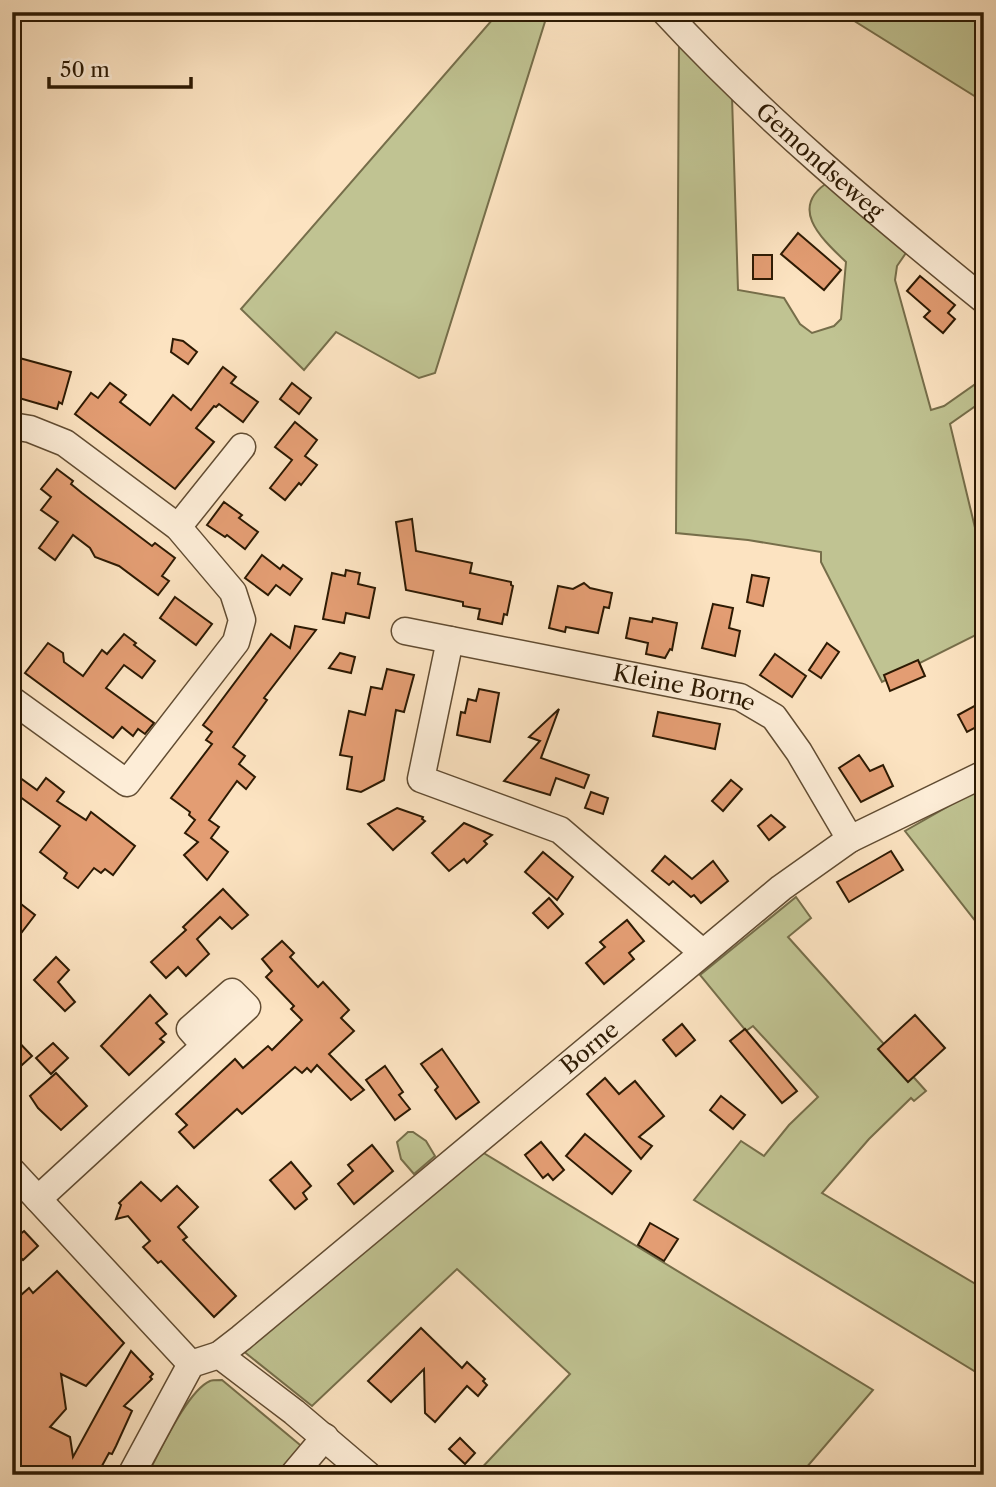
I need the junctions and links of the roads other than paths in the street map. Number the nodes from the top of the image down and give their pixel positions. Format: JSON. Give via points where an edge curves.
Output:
{"nodes":[{"id":1,"x":665,"y":12,"type":"edge"},
{"id":2,"x":984,"y":300,"type":"edge"},
{"id":3,"x":12,"y":426,"type":"edge"},
{"id":4,"x":242,"y":447,"type":"dead end"},
{"id":5,"x":178,"y":527,"type":"junction"},
{"id":6,"x":405,"y":631,"type":"dead end"},
{"id":7,"x":450,"y":640,"type":"junction"},
{"id":8,"x":12,"y":700,"type":"edge"},
{"id":9,"x":984,"y":774,"type":"edge"},
{"id":10,"x":850,"y":839,"type":"junction"},
{"id":11,"x":702,"y":953,"type":"junction"},
{"id":12,"x":204,"y":1045,"type":"dead end"},
{"id":13,"x":12,"y":1171,"type":"edge"},
{"id":14,"x":38,"y":1199,"type":"junction"},
{"id":15,"x":219,"y":1355,"type":"junction"},
{"id":16,"x":191,"y":1363,"type":"junction"},
{"id":17,"x":325,"y":1437,"type":"junction"},
{"id":18,"x":131,"y":1475,"type":"edge"},
{"id":19,"x":293,"y":1475,"type":"edge"},
{"id":20,"x":368,"y":1475,"type":"edge"}],
"edges":[{"from":1,"to":2,"type":"street","name":"Gemondseweg","via":[[780,126]]},
{"from":3,"to":5,"type":"street","via":[[65,443]]},
{"from":4,"to":5,"type":"street"},
{"from":5,"to":8,"type":"street","via":[[233,592],[242,620],[236,642],[127,783]]},
{"from":6,"to":7,"type":"street","name":"Kleine Borne"},
{"from":7,"to":10,"type":"street","name":"Kleine Borne","via":[[740,697],[774,717]]},
{"from":7,"to":11,"type":"street","via":[[421,779],[559,830]]},
{"from":9,"to":10,"type":"street","name":"Borne"},
{"from":10,"to":11,"type":"street","name":"Borne","via":[[780,888]]},
{"from":11,"to":15,"type":"street","name":"Borne"},
{"from":12,"to":14,"type":"street"},
{"from":13,"to":14,"type":"street"},
{"from":14,"to":16,"type":"street"},
{"from":15,"to":16,"type":"street"},
{"from":15,"to":17,"type":"street"},
{"from":16,"to":18,"type":"street"},
{"from":17,"to":19,"type":"street"},
{"from":17,"to":20,"type":"street"}]}
